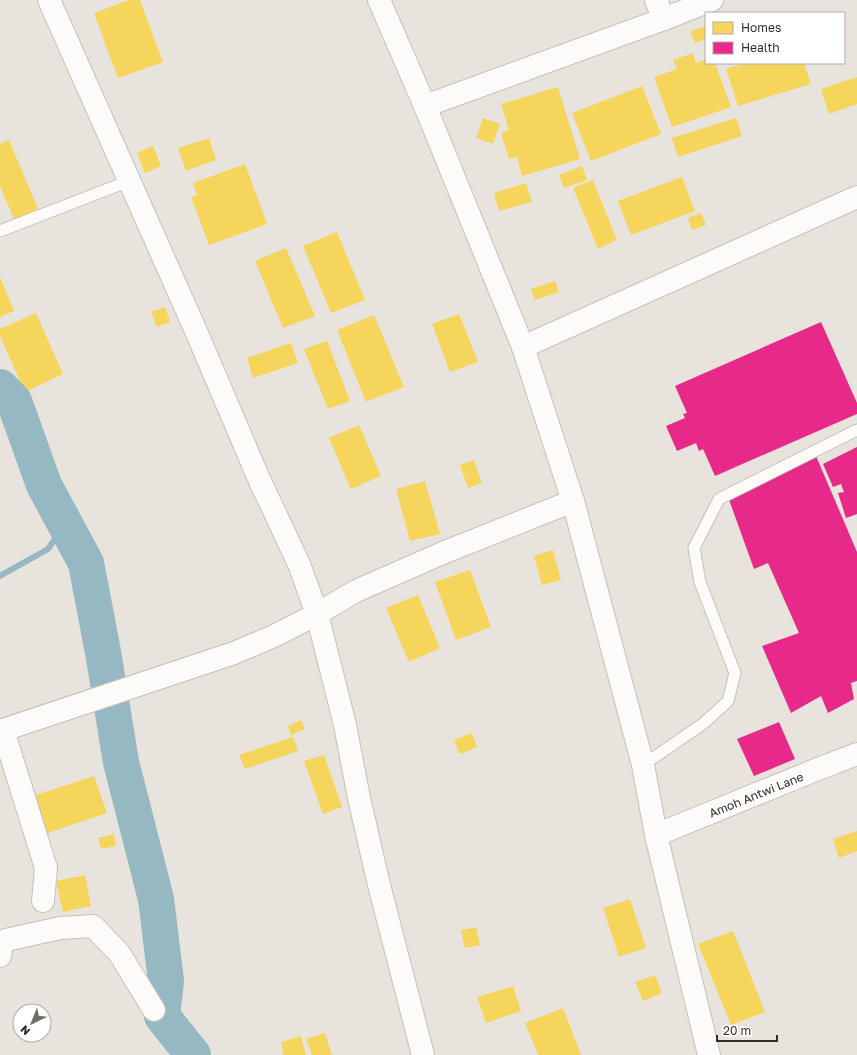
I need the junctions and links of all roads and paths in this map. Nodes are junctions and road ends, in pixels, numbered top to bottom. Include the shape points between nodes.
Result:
1 (49, 0) edge
2 (379, 0) edge
3 (712, 0) edge
4 (660, 9) edge
5 (425, 106) junction
6 (129, 181) junction
7 (857, 197) edge
8 (0, 231) edge
9 (524, 347) junction
10 (857, 430) edge
11 (573, 501) junction
12 (317, 614) junction
13 (2, 730) edge
14 (857, 754) edge
15 (643, 765) junction
16 (656, 835) junction
17 (43, 902) dead end
18 (0, 956) edge
19 (154, 1010) dead end
20 (423, 1055) edge
21 (709, 1055) edge

1 - 6 street
2 - 5 street
3 - 4 street
4 - 5 street
5 - 9 street
6 - 8 lane
6 - 12 street via 259,479 299,564
7 - 9 street
9 - 11 street
10 - 15 lane via 720,499 694,548 700,582 735,673 728,702 704,723
11 - 12 street via 356,591
11 - 15 street
12 - 13 street via 234,653
12 - 20 street via 345,725 378,885
13 - 17 street via 46,868
14 - 16 street, Amoh Antwi Lane
15 - 16 street
16 - 21 street
18 - 19 street via 6,940 60,928 93,926 119,953

